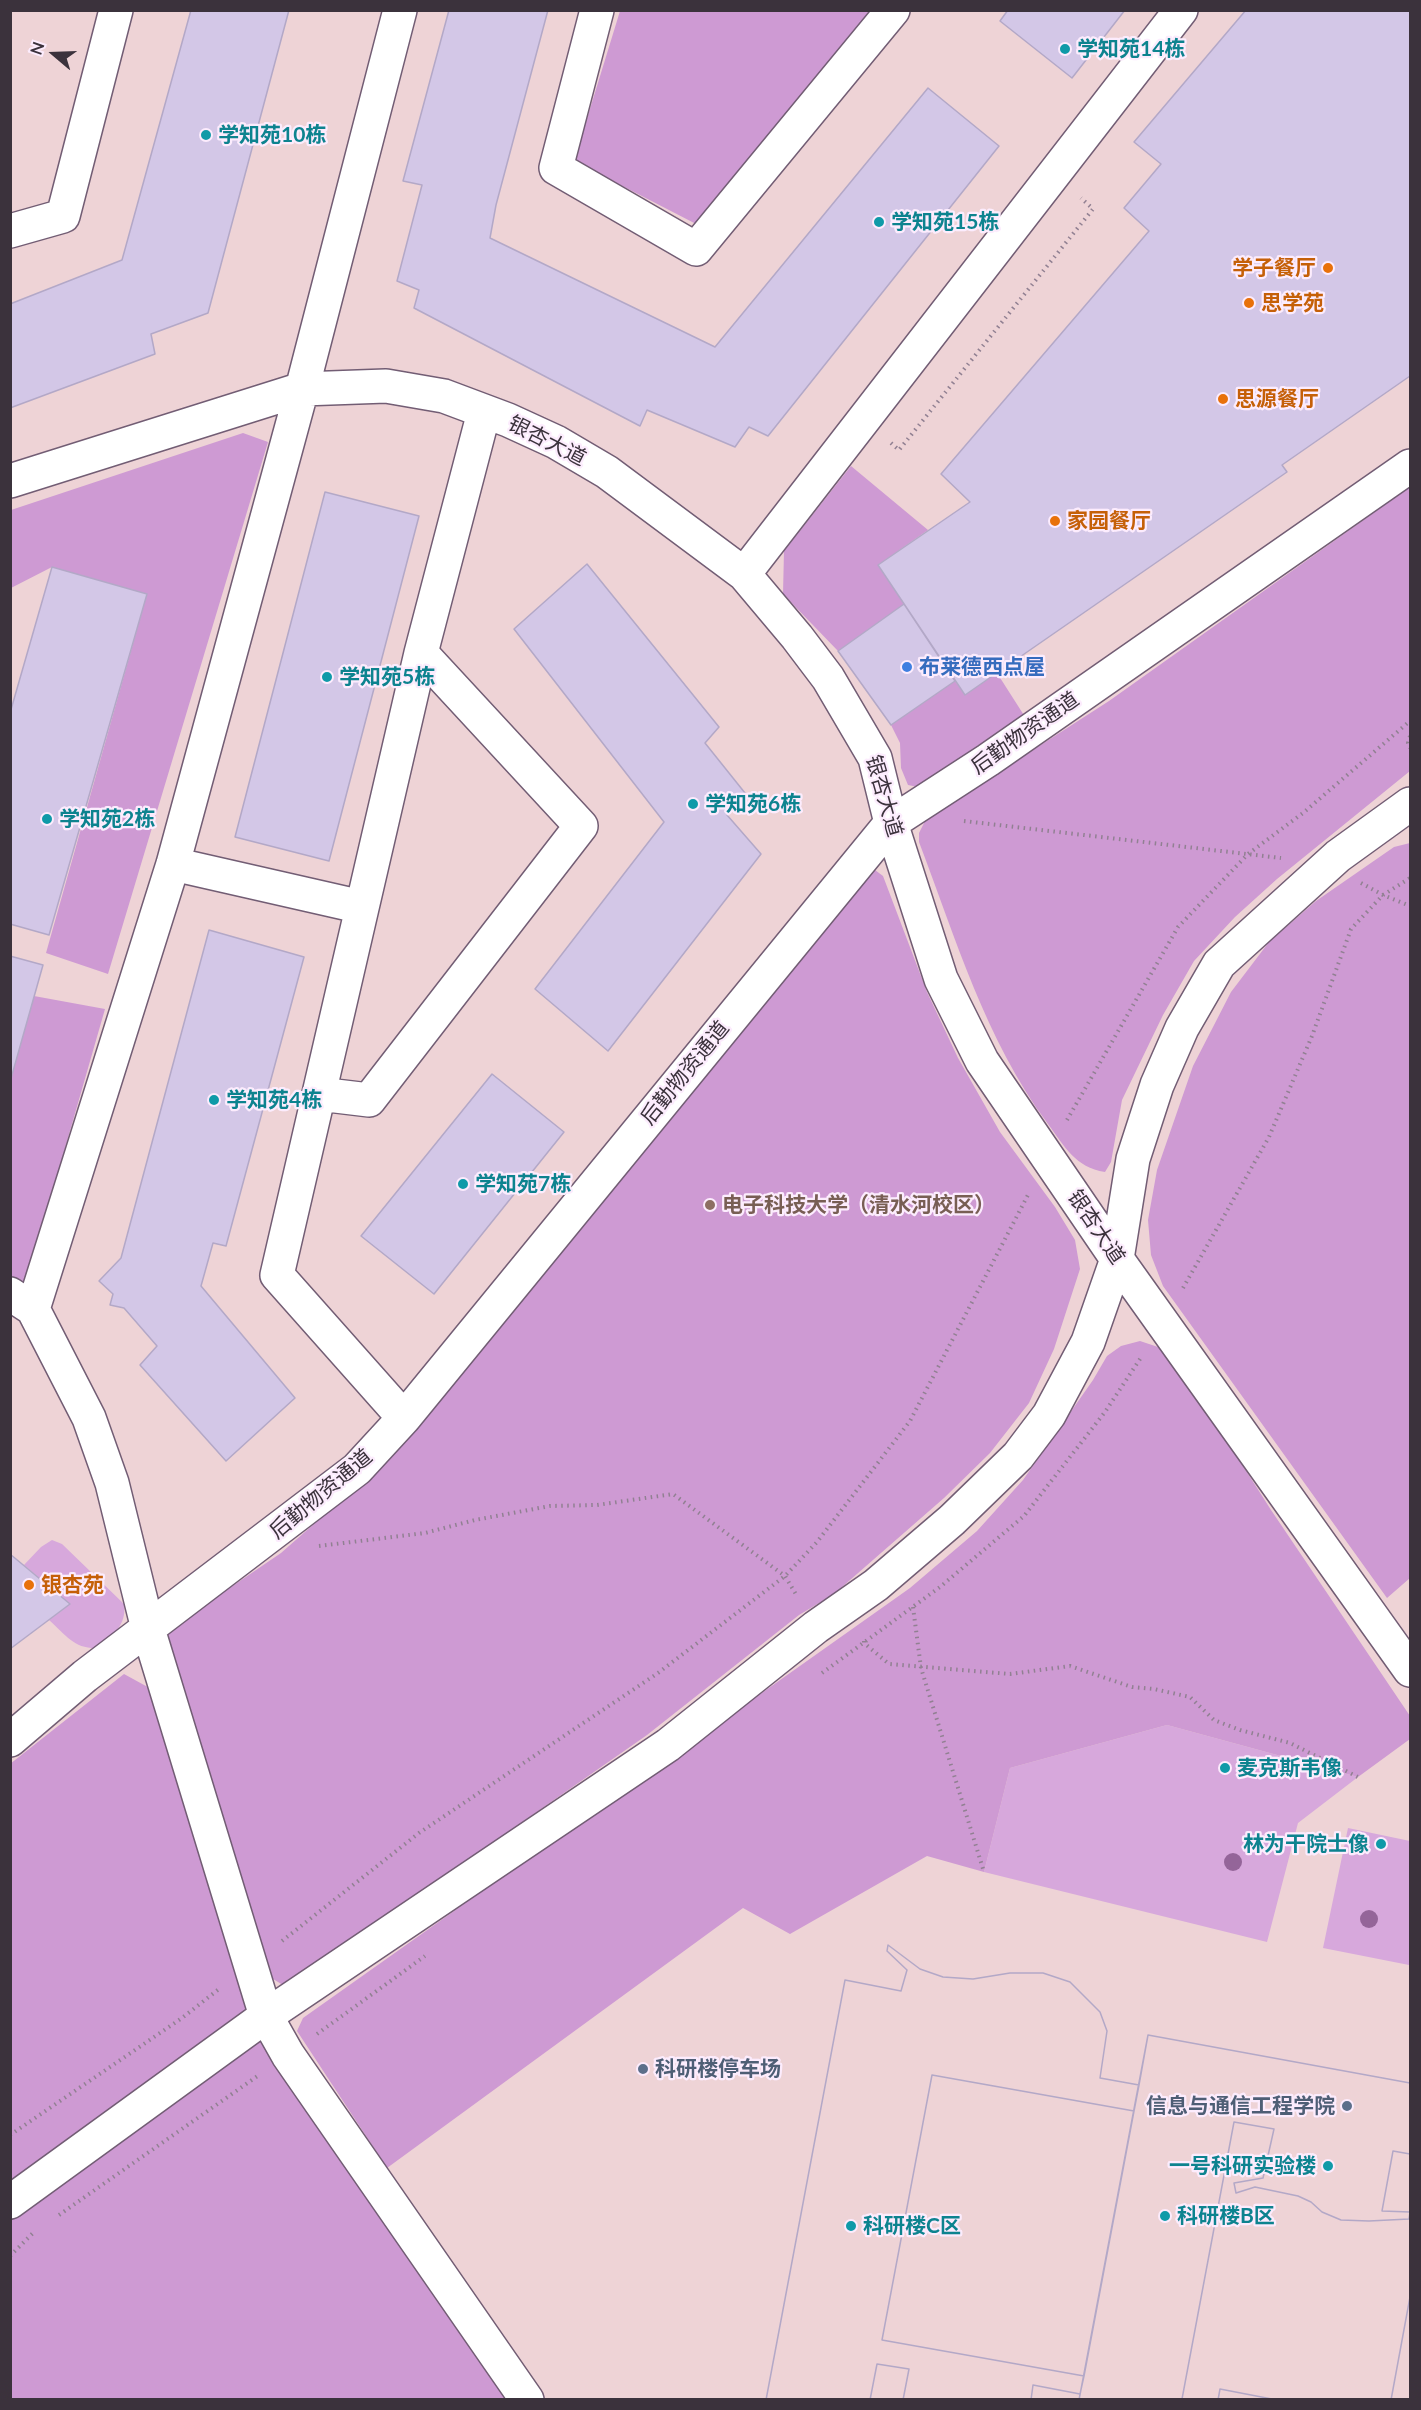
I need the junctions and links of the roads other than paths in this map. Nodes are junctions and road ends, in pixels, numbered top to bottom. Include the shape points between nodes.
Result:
1 (116, 10) edge
2 (400, 10) edge
3 (597, 10) edge
4 (892, 10) edge
5 (1181, 10) edge
6 (10, 231) edge
7 (302, 389) junction
8 (484, 412) junction
9 (1410, 466) edge
10 (10, 481) edge
11 (744, 574) junction
12 (421, 653) junction
13 (1410, 804) edge
14 (891, 823) junction
15 (173, 864) junction
16 (362, 907) junction
17 (319, 1094) junction
18 (1117, 1259) junction
19 (22, 1301) edge
20 (404, 1418) junction
21 (148, 1629) junction
22 (1410, 1670) edge
23 (10, 1740) edge
24 (266, 2016) junction
25 (10, 2202) edge
26 (527, 2400) edge

1 - 6 street via 63,216
2 - 7 street
3 - 4 street via 556,168 696,249
5 - 11 street
7 - 8 street, 银杏大道 via 386,386 444,396
7 - 10 street, 银杏大道
7 - 15 street
8 - 11 street, 银杏大道 via 556,442 607,472
8 - 12 street
9 - 14 street, 后勤物资通道 via 988,760
11 - 14 street, 银杏大道 via 828,678 864,735 875,758
12 - 16 street
12 - 17 street via 581,826 369,1100
13 - 18 street via 1329,865 1219,964 1182,1028 1157,1085 1133,1159
14 - 18 street, 银杏大道 via 940,980 982,1061
14 - 20 street, 后勤物资通道
15 - 16 street
15 - 19 street
16 - 17 street
17 - 20 street via 276,1275
18 - 22 street, 银杏大道
18 - 24 street via 1088,1342 1049,1415 1010,1464 952,1520 876,1585 668,1745
19 - 21 street via 89,1418 112,1483
20 - 21 street, 后勤物资通道 via 357,1469
21 - 23 street, 后勤物资通道
21 - 24 street
24 - 25 street
24 - 26 street via 288,2055

